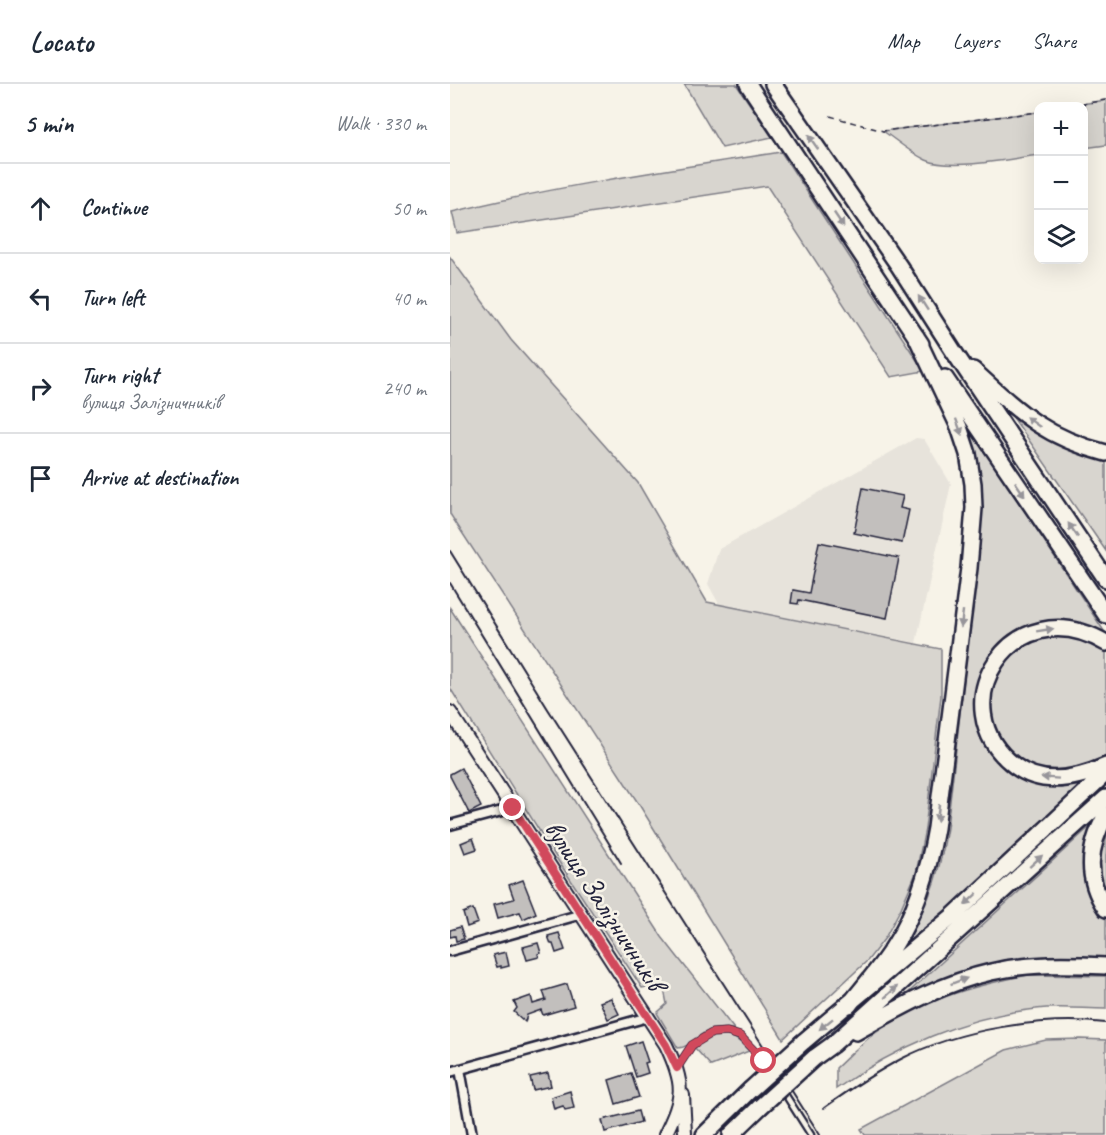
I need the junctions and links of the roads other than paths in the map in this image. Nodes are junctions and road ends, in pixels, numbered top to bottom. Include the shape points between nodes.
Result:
1 (748, 84) edge
2 (773, 84) edge
3 (916, 336) junction
4 (954, 352) junction
5 (1106, 453) edge
6 (1106, 579) edge
7 (1106, 615) edge
8 (1106, 643) edge
9 (450, 712) edge
10 (1106, 766) edge
11 (1106, 773) edge
12 (1106, 798) edge
13 (513, 808) junction
14 (1106, 815) edge
15 (450, 825) edge
16 (1106, 909) edge
17 (582, 915) junction
18 (450, 951) edge
19 (1106, 966) edge
20 (849, 1005) junction
21 (648, 1017) junction
22 (832, 1045) junction
23 (677, 1068) junction
24 (460, 1070) junction
25 (450, 1072) edge
26 (680, 1082) junction
27 (686, 1133) dead end
28 (472, 1135) edge
29 (665, 1135) edge
30 (704, 1135) edge
31 (731, 1135) edge
32 (811, 1135) edge

1 -> 3 highway
4 -> 2 highway
3 -> 7 highway
3 -> 20 highway via 953,411 968,454 974,507 971,547 930,863 895,945
5 -> 4 highway via 1041,428
6 -> 4 highway
10 -> 8 highway via 1057,779 1021,770 996,748 986,729 984,713 987,680 994,664 1017,639 1048,628 1064,628
9 - 13 street, вулиця Залізничників
11 -> 20 highway via 953,916
22 -> 12 highway
13 - 15 street
13 - 17 street, вулиця Залізничників
14 - 16 highway via 1097,830 1090,864 1095,889
17 - 18 street
17 - 21 street, вулиця Залізничників
22 -> 19 highway via 908,1003 965,979 1024,966
20 -> 30 highway, bridge via 803,1042
21 - 23 street, вулиця Залізничників
21 - 24 street
22 - 31 highway, bridge
23 - 26 street, вулиця Залізничників
23 - 32 lane via 692,1045 712,1033 740,1036 764,1061
24 - 25 street
24 - 28 street
26 - 27 street
26 - 29 street, вулиця Залізничників via 678,1101

